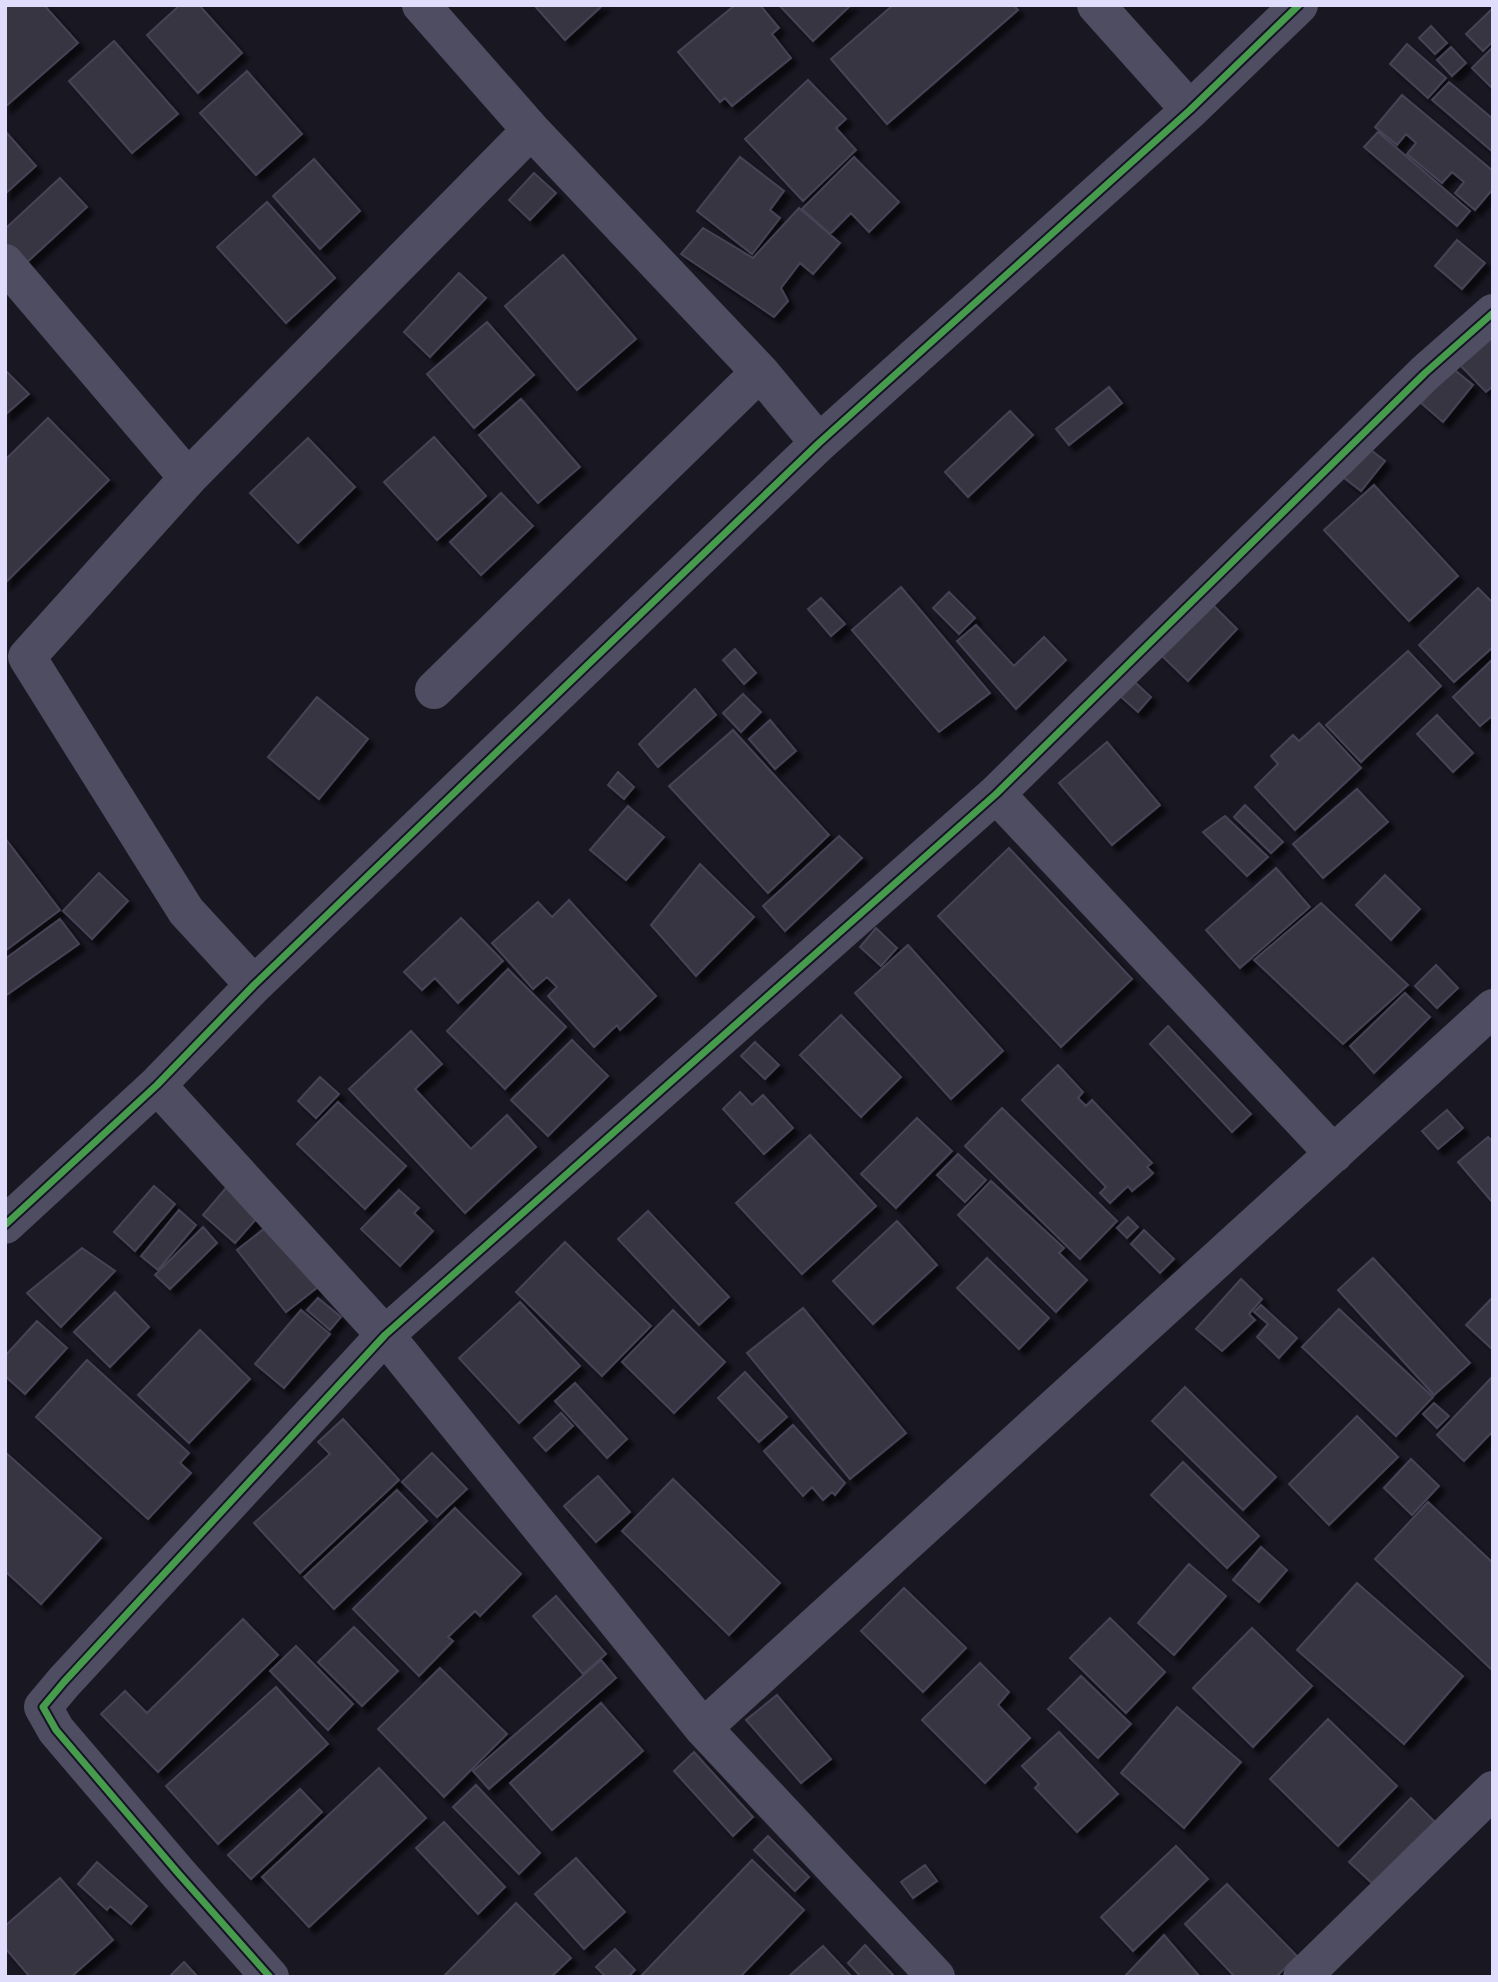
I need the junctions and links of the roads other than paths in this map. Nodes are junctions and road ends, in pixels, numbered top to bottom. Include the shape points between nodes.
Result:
1 (421, 5) edge
2 (1096, 5) edge
3 (1299, 5) edge
4 (1190, 110) junction
5 (531, 130) junction
6 (5, 263) edge
7 (1493, 313) edge
8 (760, 372) junction
9 (819, 443) junction
10 (188, 478) junction
11 (16, 666) edge
12 (434, 690) dead end
13 (996, 794) junction
14 (254, 985) junction
15 (1493, 1009) edge
16 (157, 1085) junction
17 (1334, 1154) junction
18 (5, 1225) edge
19 (385, 1335) junction
20 (703, 1728) junction
21 (1493, 1790) edge
22 (270, 1977) edge
23 (936, 1977) edge
24 (1302, 1977) edge

1 - 5 street
2 - 4 street
3 - 4 street
4 - 9 street
5 - 8 street
5 - 10 street
6 - 10 street
7 - 13 street via 1425,373
8 - 9 street
8 - 12 street
9 - 14 street
10 - 11 street
11 - 14 street via 186,911
13 - 17 street
13 - 19 street
14 - 16 street
15 - 17 street
16 - 18 street
16 - 19 street
17 - 20 street
19 - 20 street
19 - 22 street via 43,1707 56,1730
20 - 23 street
21 - 24 street

